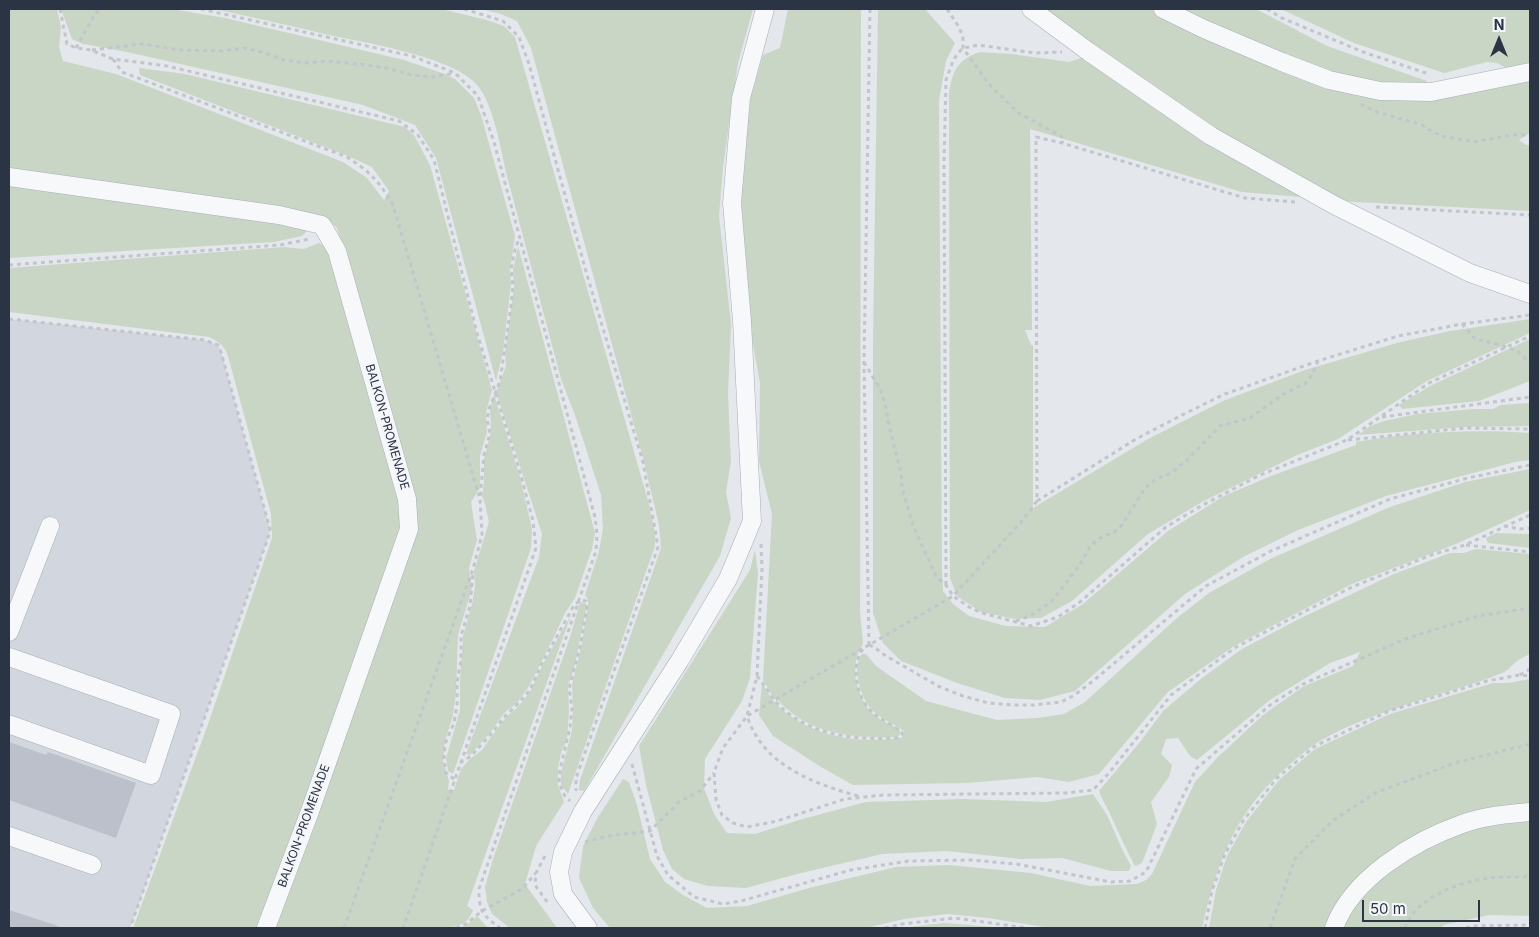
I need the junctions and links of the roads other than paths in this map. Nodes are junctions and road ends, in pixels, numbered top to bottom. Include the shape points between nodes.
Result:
1 (765, 9) edge
2 (1031, 9) edge
3 (1163, 9) edge
4 (1530, 72) edge
5 (9, 177) edge
6 (1530, 294) edge
7 (50, 526) dead end
8 (9, 632) edge
9 (9, 656) edge
10 (9, 725) edge
11 (1530, 812) edge
12 (9, 836) edge
13 (92, 865) dead end
14 (266, 928) edge
15 (588, 928) edge
16 (1334, 928) edge

1 - 15 lane via 741,98 732,203 742,321 752,520 728,579 583,811 565,846 559,872 563,894
2 - 6 lane via 1211,136 1334,205 1470,273
3 - 4 lane via 1329,80 1380,90 1431,92
5 - 14 lane, BALKON-PROMENADE via 279,215 322,225 337,251 407,499 409,529
7 - 8 lane
9 - 10 lane via 171,714 151,775
11 - 16 lane via 1499,814 1463,823 1427,839 1384,866 1363,884 1338,916
12 - 13 lane

